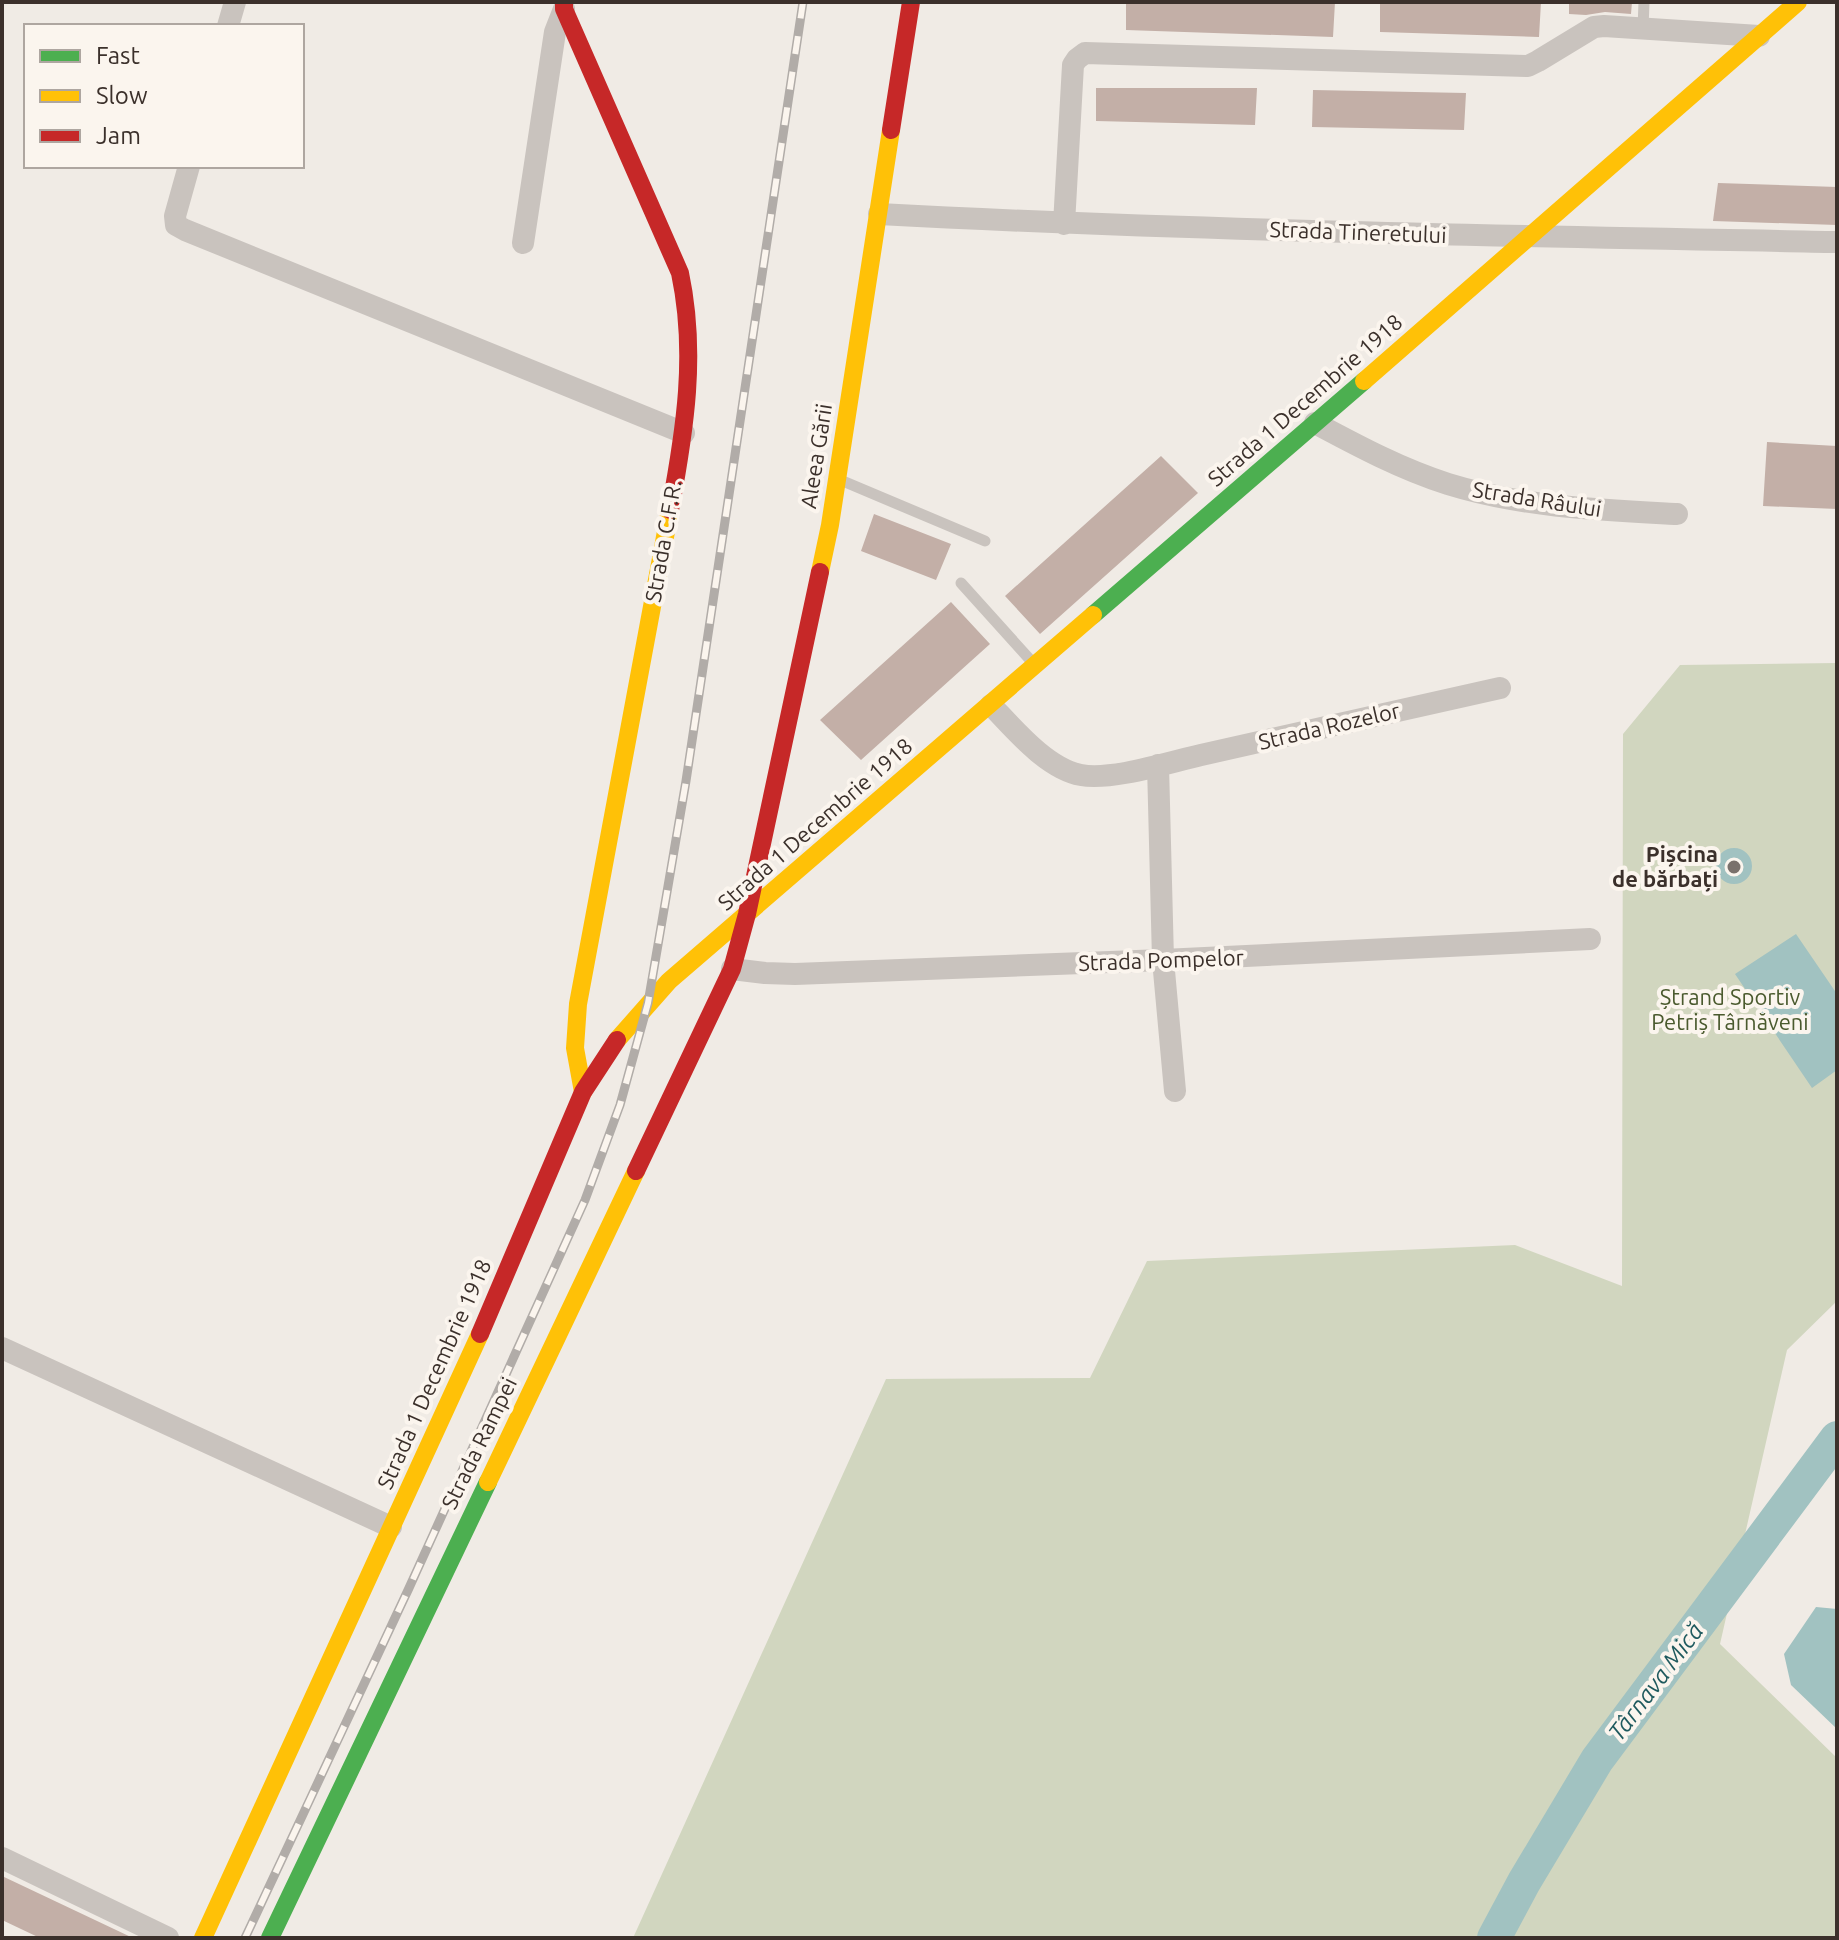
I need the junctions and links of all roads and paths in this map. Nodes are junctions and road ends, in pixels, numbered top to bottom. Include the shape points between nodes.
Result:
1 (235, 2) edge
2 (911, 2) edge
3 (1644, 2) edge
4 (1798, 2) edge
5 (564, 5) edge
6 (229, 24) edge
7 (1643, 29) junction
8 (1759, 36) junction
9 (188, 168) edge
10 (879, 214) junction
11 (1064, 224) junction
12 (1531, 237) junction
13 (1837, 242) edge
14 (523, 243) dead end
15 (1315, 423) junction
16 (684, 433) junction
17 (837, 479) junction
18 (1677, 514) dead end
19 (985, 541) dead end
20 (961, 583) dead end
21 (1035, 666) junction
22 (1500, 688) dead end
23 (991, 705) junction
24 (1158, 765) junction
25 (747, 914) junction
26 (1590, 939) dead end
27 (1163, 960) junction
28 (732, 969) junction
29 (1175, 1091) dead end
30 (583, 1092) junction
31 (2, 1348) edge
32 (391, 1527) junction
33 (2, 1858) edge
34 (168, 1938) edge
35 (203, 1938) edge
36 (270, 1938) edge

1 - 6 street
2 - 10 street, Aleea Gării
3 - 7 lane
4 - 8 street, Strada 1 Decembrie 1918
5 - 14 street, Strada C.F.R. via 555,32
5 - 16 street, Strada C.F.R. via 680,273 689,338
7 - 8 street
7 - 11 street via 1594,27 1528,66 1085,53 1073,65
8 - 12 street, Strada 1 Decembrie 1918
9 - 16 street via 176,225
10 - 11 street, Strada Tineretului
10 - 17 street, Aleea Gării
11 - 12 street, Strada Tineretului
12 - 13 street, Strada Tineretului
12 - 15 street, Strada 1 Decembrie 1918
15 - 18 street, Strada Râului via 1387,460 1493,496 1569,508
15 - 21 street, Strada 1 Decembrie 1918
16 - 30 street, Strada C.F.R. via 578,1004 575,1064
17 - 19 lane
17 - 25 street, Aleea Gării
20 - 21 lane
21 - 23 street, Strada 1 Decembrie 1918
22 - 24 street, Strada Rozelor
23 - 24 street, Strada Rozelor via 1046,758 1078,775
23 - 25 street, Strada 1 Decembrie 1918
24 - 27 street
25 - 28 street, Aleea Gării
25 - 30 street, Strada 1 Decembrie 1918 via 648,1003 621,1033
26 - 27 street, Strada Pompelor
27 - 28 street, Strada Pompelor via 795,974
27 - 29 street
28 - 36 street, Strada Rampei
30 - 32 street, Strada 1 Decembrie 1918 via 501,1288
31 - 32 street
32 - 35 street, Strada 1 Decembrie 1918
33 - 34 street

